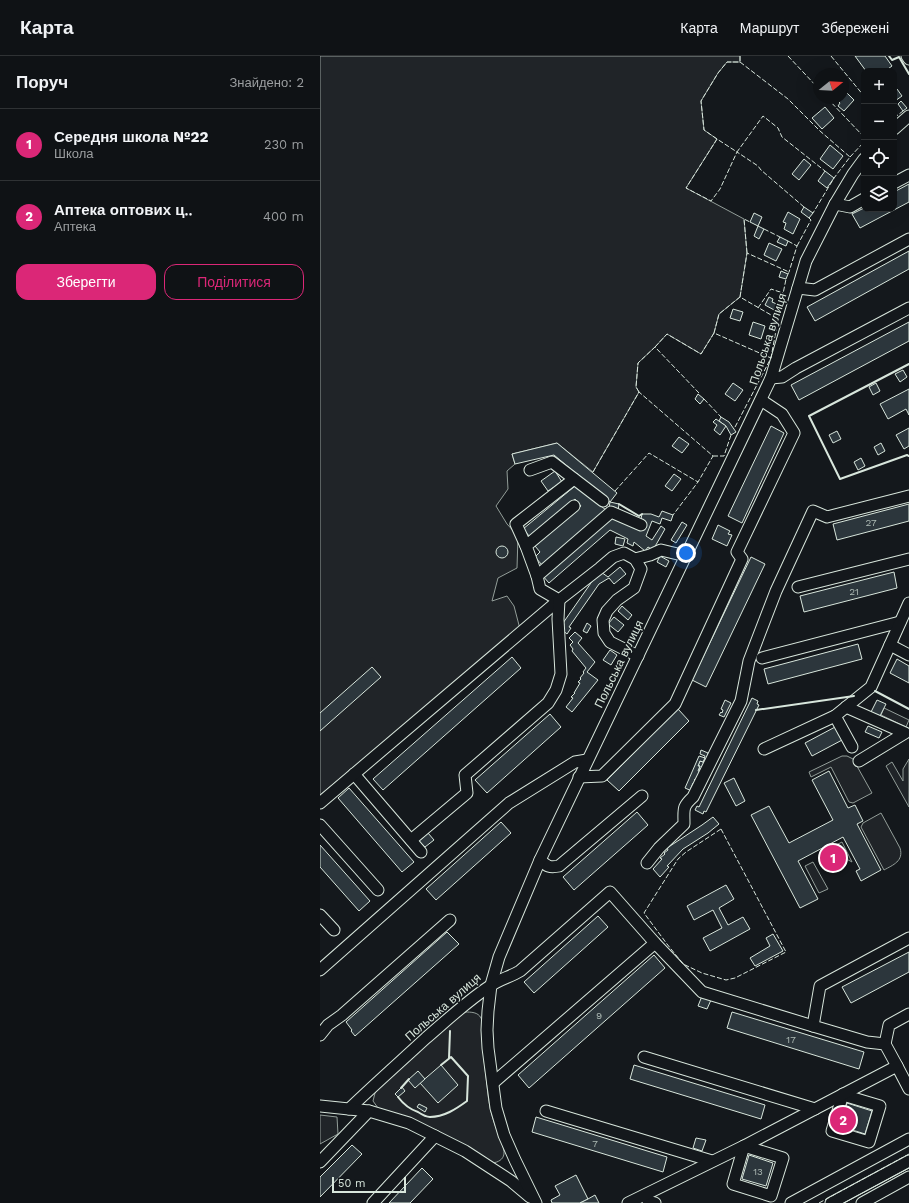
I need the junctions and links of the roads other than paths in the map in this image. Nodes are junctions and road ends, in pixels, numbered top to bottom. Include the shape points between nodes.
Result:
1 (907, 56) edge
2 (909, 59) edge
3 (909, 116) edge
4 (897, 126) edge
5 (861, 163) edge
6 (909, 175) edge
7 (897, 181) edge
8 (861, 202) edge
9 (835, 204) junction
10 (909, 239) edge
11 (798, 288) junction
12 (909, 308) edge
13 (771, 378) junction
14 (761, 400) junction
15 (530, 470) dead end
16 (574, 479) junction
17 (909, 496) edge
18 (603, 501) dead end
19 (574, 506) dead end
20 (641, 525) dead end
21 (526, 546) junction
22 (686, 556) junction
23 (635, 558) junction
24 (909, 559) edge
25 (537, 576) junction
26 (798, 587) dead end
27 (559, 600) junction
28 (909, 603) edge
29 (900, 622) junction
30 (890, 645) junction
31 (638, 656) junction
32 (909, 656) edge
33 (762, 658) dead end
34 (846, 707) junction
35 (835, 716) junction
36 (852, 747) dead end
37 (764, 750) dead end
38 (587, 760) junction
39 (859, 761) dead end
40 (354, 774) junction
41 (579, 777) junction
42 (642, 796) dead end
43 (320, 803) edge
44 (320, 825) edge
45 (411, 840) junction
46 (421, 852) dead end
47 (540, 860) junction
48 (647, 863) dead end
49 (378, 890) dead end
50 (320, 914) edge
51 (450, 920) dead end
52 (334, 930) dead end
53 (909, 938) edge
54 (655, 943) junction
55 (320, 970) edge
56 (491, 985) junction
57 (909, 1014) edge
58 (814, 1026) junction
59 (320, 1036) edge
60 (885, 1044) junction
61 (644, 1056) dead end
62 (897, 1066) junction
63 (493, 1083) junction
64 (909, 1089) edge
65 (843, 1095) junction
66 (320, 1106) edge
67 (815, 1108) junction
68 (349, 1109) junction
69 (369, 1110) junction
70 (546, 1111) dead end
71 (435, 1136) junction
72 (909, 1139) edge
73 (744, 1146) junction
74 (712, 1161) junction
75 (320, 1162) edge
76 (904, 1164) edge
77 (908, 1180) edge
78 (649, 1200) edge
79 (844, 1200) edge
80 (535, 1201) edge
81 (373, 1203) edge
82 (628, 1203) edge
83 (791, 1203) edge
84 (831, 1203) edge
85 (862, 1203) edge

1 - 2 street
3 - 4 street
5 - 9 street, Польська вулиця
6 - 7 street
8 - 9 street via 850,207
9 - 11 street, Польська вулиця via 806,261
10 - 11 street via 815,290
11 - 13 street, Польська вулиця
12 - 13 street via 782,377
13 - 14 street, Польська вулиця
14 - 22 street, Польська вулиця
14 - 41 street via 782,414 794,433 737,552 742,559 675,704 602,776
15 - 16 street via 552,462
16 - 18 street
16 - 21 street via 516,524
17 - 48 street via 827,517 813,511 776,591 748,661 741,701 693,797 686,804 684,824
19 - 21 street
20 - 25 street via 611,512
21 - 25 street
22 - 23 street via 661,550
22 - 31 street, Польська вулиця
23 - 27 street via 624,553 614,557
23 - 31 street via 642,569 634,588 617,600 603,620 604,633 610,642
24 - 26 street
25 - 27 street via 540,589
27 - 40 street
27 - 45 street via 560,674 556,690 548,703 466,775 467,793
28 - 29 street
29 - 30 street
29 - 33 street
30 - 32 street
30 - 34 street via 871,687
31 - 38 street, Польська вулиця
34 - 35 street
34 - 39 street via 905,733
35 - 36 street
35 - 37 street
38 - 41 street, Польська вулиця
38 - 55 street via 575,762 509,803
40 - 43 street
40 - 45 street
41 - 47 street, Польська вулиця
42 - 47 street via 559,866 547,866
44 - 49 street
45 - 46 street
47 - 56 street, Польська вулиця via 499,958
50 - 52 street
51 - 59 street via 328,1025
53 - 58 street via 820,986
54 - 56 street via 610,892 520,971
54 - 58 street via 702,992
54 - 63 street
56 - 63 street via 487,1030
56 - 68 street, Польська вулиця via 465,1003
57 - 60 street via 889,1025
58 - 60 street via 867,1042
60 - 62 street
61 - 67 street
62 - 64 street
62 - 65 street
63 - 80 street via 496,1108 504,1134
65 - 65 street via 880,1106 869,1142 832,1131
65 - 67 street
66 - 68 street
67 - 73 street
68 - 69 street
69 - 71 street via 409,1123
69 - 75 street
70 - 74 street
71 - 80 street via 511,1181
71 - 81 street
72 - 83 street
73 - 73 street via 783,1158 771,1196 733,1184
73 - 74 street
74 - 78 street
76 - 77 street
76 - 79 street
77 - 85 street
78 - 82 street
79 - 84 street

